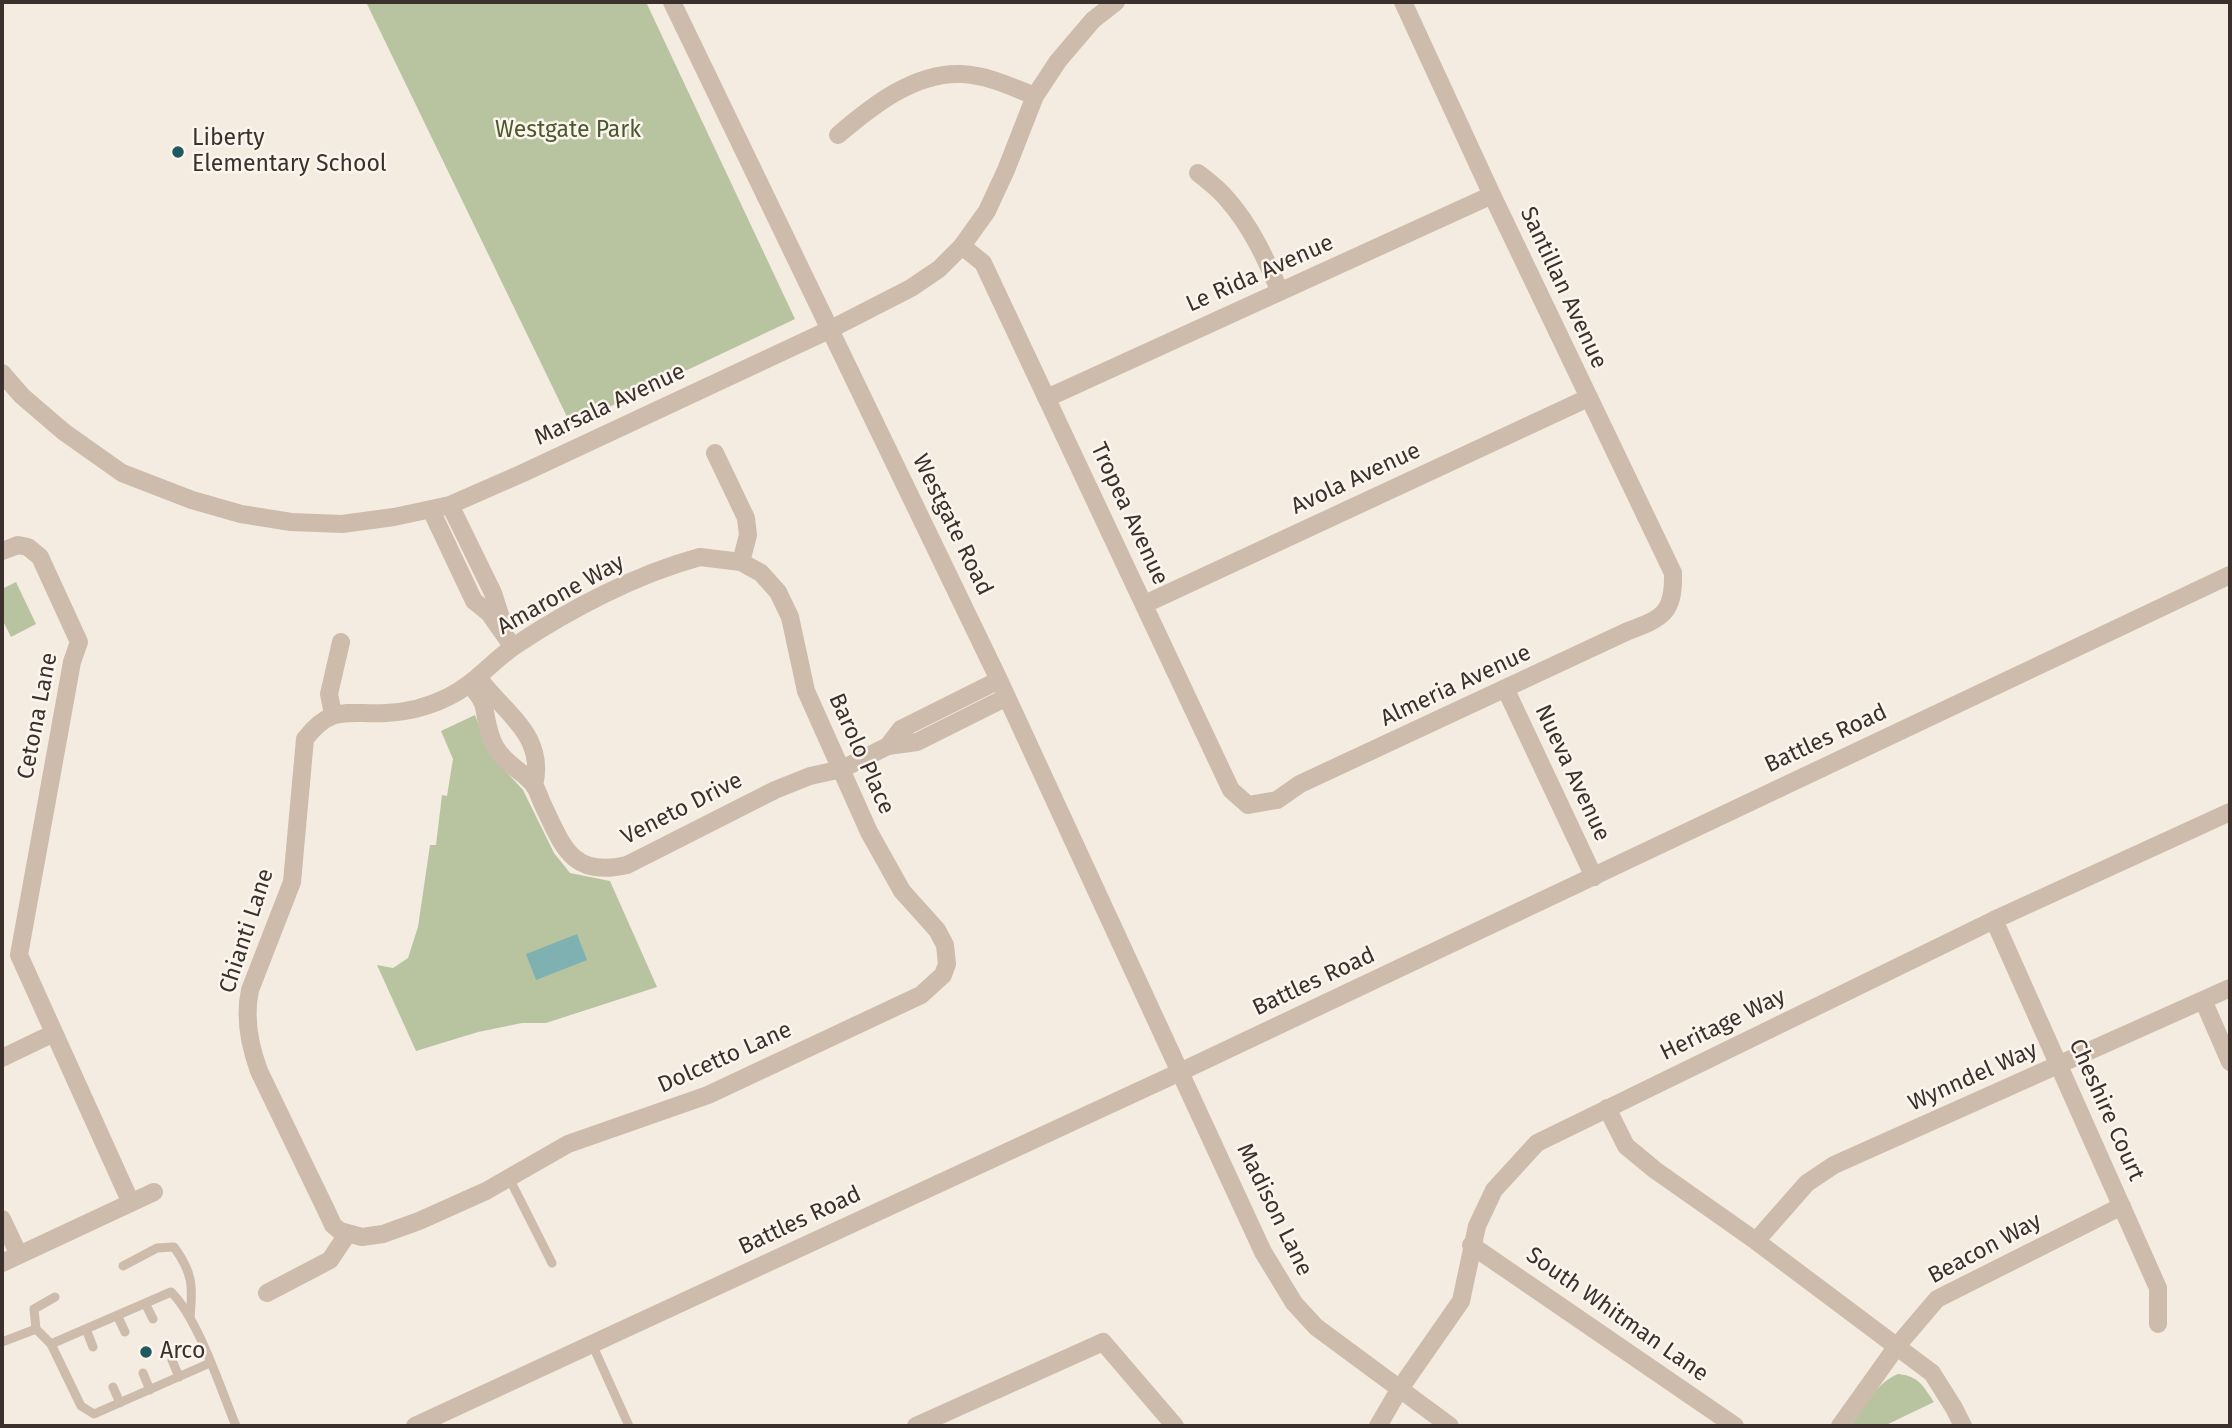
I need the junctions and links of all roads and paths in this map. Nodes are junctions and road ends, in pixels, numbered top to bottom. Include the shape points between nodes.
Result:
1 (672, 2) edge
2 (1116, 2) edge
3 (1403, 2) edge
4 (1035, 96) junction
5 (838, 135) dead end
6 (1198, 173) dead end
7 (1492, 195) junction
8 (962, 246) junction
9 (1280, 292) junction
10 (831, 329) junction
11 (2, 373) edge
12 (1047, 398) junction
13 (1588, 398) junction
14 (715, 453) dead end
15 (450, 505) junction
16 (431, 510) junction
17 (2, 551) edge
18 (741, 562) junction
19 (2230, 575) edge
20 (1674, 596) joint
21 (1145, 604) junction
22 (341, 642) dead end
23 (513, 647) junction
24 (474, 680) junction
25 (999, 681) junction
26 (1506, 690) junction
27 (1007, 697) junction
28 (333, 714) junction
29 (888, 746) junction
30 (842, 769) junction
31 (534, 786) junction
32 (1248, 805) joint
33 (2230, 812) edge
34 (1594, 877) junction
35 (1994, 920) junction
36 (947, 964) joint
37 (2230, 988) edge
38 (2203, 1000) junction
39 (54, 1033) junction
40 (2, 1058) edge
41 (2230, 1062) edge
42 (2060, 1065) junction
43 (1180, 1072) junction
44 (1607, 1108) junction
45 (509, 1178) junction
46 (154, 1192) dead end
47 (131, 1203) junction
48 (2122, 1206) junction
49 (2, 1219) edge
50 (348, 1233) junction
51 (1756, 1241) junction
52 (1471, 1245) junction
53 (19, 1255) junction
54 (2, 1263) edge
55 (552, 1263) dead end
56 (123, 1266) dead end
57 (267, 1293) dead end
58 (55, 1297) dead end
59 (145, 1303) junction
60 (117, 1315) junction
61 (153, 1319) dead end
62 (190, 1320) junction
63 (2158, 1324) dead end
64 (36, 1329) junction
65 (86, 1329) junction
66 (125, 1332) dead end
67 (2, 1342) edge
68 (51, 1344) junction
69 (592, 1344) junction
70 (1897, 1346) junction
71 (93, 1347) dead end
72 (172, 1360) dead end
73 (210, 1363) junction
74 (142, 1373) dead end
75 (179, 1377) junction
76 (113, 1387) dead end
77 (150, 1390) junction
78 (1399, 1390) junction
79 (120, 1403) junction
80 (236, 1426) edge
81 (415, 1426) edge
82 (629, 1426) edge
83 (916, 1426) edge
84 (1175, 1426) edge
85 (1378, 1426) edge
86 (1450, 1426) edge
87 (1735, 1426) edge
88 (1840, 1426) edge
89 (1963, 1426) edge

1 - 10 street, Westgate Road
2 - 4 street, Marsala Avenue via 1093,20
3 - 7 street, Santillan Avenue
4 - 5 street via 1001,82 962,74 921,79 870,108
4 - 8 street, Marsala Avenue via 987,211
6 - 9 street via 1244,220
7 - 9 street, Le Rida Avenue
7 - 13 street, Santillan Avenue
8 - 10 street, Marsala Avenue via 911,288
8 - 12 street, Tropea Avenue via 983,263
9 - 12 street, Le Rida Avenue
10 - 15 street, Marsala Avenue
10 - 25 street, Westgate Road
11 - 16 street, Marsala Avenue via 64,432 122,473 192,500 291,523 342,524
12 - 21 street, Tropea Avenue
13 - 20 street, Santillan Avenue via 1673,573
13 - 21 street, Avola Avenue
14 - 18 street via 746,518 748,535
15 - 16 street, Marsala Avenue
15 - 23 street via 493,593
16 - 23 street via 474,601 489,613
17 - 39 street, Cetona Lane via 18,545 40,557 79,642 19,955
18 - 23 street, Amarone Way via 700,557 669,566
18 - 30 street, Barolo Place via 761,573 784,604 806,691
19 - 34 street, Battles Road
20 - 26 street, Almeria Avenue via 1658,620
21 - 32 street, Tropea Avenue via 1231,790
22 - 28 street via 330,694
23 - 24 street, Amarone Way
24 - 28 street, Amarone Way via 430,705 387,713
24 - 31 street, Veneto Drive via 496,748
24 - 31 street, Veneto Drive via 506,706 524,729 537,762
25 - 27 street, Westgate Road
25 - 29 street, Veneto Drive via 901,729
26 - 32 street, Almeria Avenue via 1300,784 1277,800
26 - 34 street, Nueva Avenue
27 - 29 street, Veneto Drive via 917,742
27 - 43 street, Westgate Road
28 - 50 street, Chianti Lane via 305,739 292,882 250,990 247,1015 259,1071 333,1225
29 - 30 street, Veneto Drive
30 - 31 street, Veneto Drive via 775,790 609,870 580,864 568,853
30 - 36 street, Barolo Place via 886,867 937,930
33 - 35 street, Heritage Way
34 - 43 street, Battles Road
35 - 42 street, Cheshire Court
35 - 44 street, Heritage Way
36 - 45 street, Dolcetto Lane via 943,975 922,995 708,1096 586,1136
37 - 38 street, Wynndel Way
38 - 41 street
38 - 42 street, Wynndel Way
39 - 40 street
39 - 47 street, Cetona Lane
42 - 48 street, Cheshire Court
42 - 51 street, Wynndel Way via 1834,1165 1807,1183
43 - 69 street, Battles Road
43 - 78 street, Madison Lane via 1263,1252 1294,1303 1316,1327
44 - 51 street via 1626,1146
44 - 52 street, Heritage Way via 1536,1143 1494,1190
45 - 50 street, Dolcetto Lane via 383,1234 362,1237
45 - 55 lane
46 - 47 street
47 - 53 street
48 - 63 street, Cheshire Court via 2158,1288
48 - 70 street, Beacon Way via 1937,1300
49 - 53 street
50 - 57 street via 330,1260
51 - 70 street
52 - 78 street, Heritage Way via 1461,1301
52 - 87 street, South Whitman Lane
53 - 54 street
56 - 62 lane via 157,1248 173,1247 186,1263 193,1286
58 - 64 lane via 33,1309
59 - 60 lane
59 - 61 lane
59 - 62 lane via 172,1292
60 - 65 lane
60 - 66 lane
62 - 73 lane
64 - 67 lane
64 - 68 lane
65 - 68 lane
65 - 71 lane
68 - 79 lane via 81,1406 94,1414
69 - 81 street, Battles Road
69 - 82 lane
70 - 88 street, Beacon Way
70 - 89 street via 1932,1373
72 - 75 lane
73 - 75 lane
73 - 80 lane
74 - 77 lane
75 - 77 lane
76 - 79 lane
77 - 79 lane
78 - 85 street, Heritage Way
78 - 86 street, Madison Lane
83 - 84 street via 1103,1342

